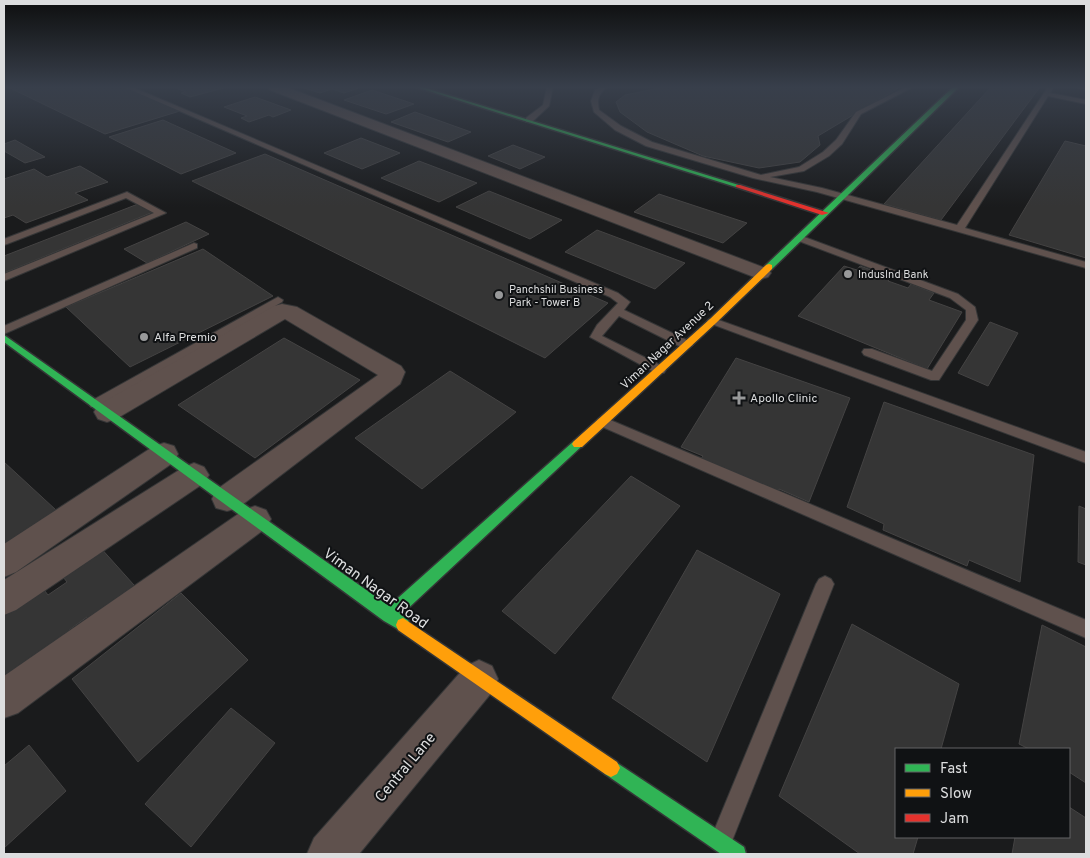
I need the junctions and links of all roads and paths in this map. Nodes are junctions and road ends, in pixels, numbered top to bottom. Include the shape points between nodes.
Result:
1 (221, 127) edge
2 (380, 127) edge
3 (551, 127) edge
4 (617, 127) edge
5 (849, 127) edge
6 (914, 127) edge
7 (1024, 127) edge
8 (756, 176) junction
9 (843, 196) junction
10 (825, 213) junction
11 (959, 229) junction
12 (799, 238) junction
13 (4, 242) edge
14 (194, 246) dead end
15 (1086, 265) edge
16 (761, 273) junction
17 (4, 278) edge
18 (278, 300) dead end
19 (618, 311) junction
20 (713, 321) junction
21 (7, 341) edge
22 (687, 345) junction
23 (868, 352) dead end
24 (660, 370) junction
25 (101, 408) junction
26 (603, 422) junction
27 (164, 454) junction
28 (1086, 458) edge
29 (194, 475) junction
30 (227, 499) junction
31 (255, 519) junction
32 (4, 562) edge
33 (825, 584) dead end
34 (4, 599) edge
35 (389, 616) junction
36 (1086, 629) edge
37 (479, 680) junction
38 (4, 699) edge
39 (720, 843) junction
40 (330, 854) edge
41 (737, 854) edge

1 - 19 lane via 614,295 624,302
2 - 16 street
3 - 10 street
4 - 8 lane via 649,144
5 - 8 lane via 826,154 802,169
6 - 9 street, Viman Nagar Avenue 2
7 - 11 lane
8 - 9 lane
9 - 10 street, Viman Nagar Avenue 2
9 - 11 lane
10 - 12 street, Viman Nagar Avenue 2
11 - 15 lane
12 - 16 street, Viman Nagar Avenue 2
12 - 23 lane via 954,296 971,309 972,320 935,377
13 - 17 lane via 127,195 161,213
14 - 21 lane
16 - 20 street, Viman Nagar Avenue 2
18 - 25 lane
19 - 22 lane
19 - 24 lane via 598,330 596,337
20 - 22 street, Viman Nagar Avenue 2
20 - 28 lane
21 - 25 street, Viman Nagar Road
22 - 24 street, Viman Nagar Avenue 2
24 - 26 street, Viman Nagar Avenue 2
25 - 27 street, Viman Nagar Road
25 - 30 street via 282,311 290,312 392,372 391,378
26 - 35 street, Viman Nagar Avenue 2
26 - 36 lane
27 - 29 street, Viman Nagar Road
27 - 32 street
29 - 30 street, Viman Nagar Road
29 - 34 street
30 - 31 street, Viman Nagar Road
31 - 35 street, Viman Nagar Road
31 - 38 street
33 - 39 lane
35 - 37 street, Viman Nagar Road
37 - 39 street, Viman Nagar Road
37 - 40 street, Central Lane
39 - 41 street, Viman Nagar Road

